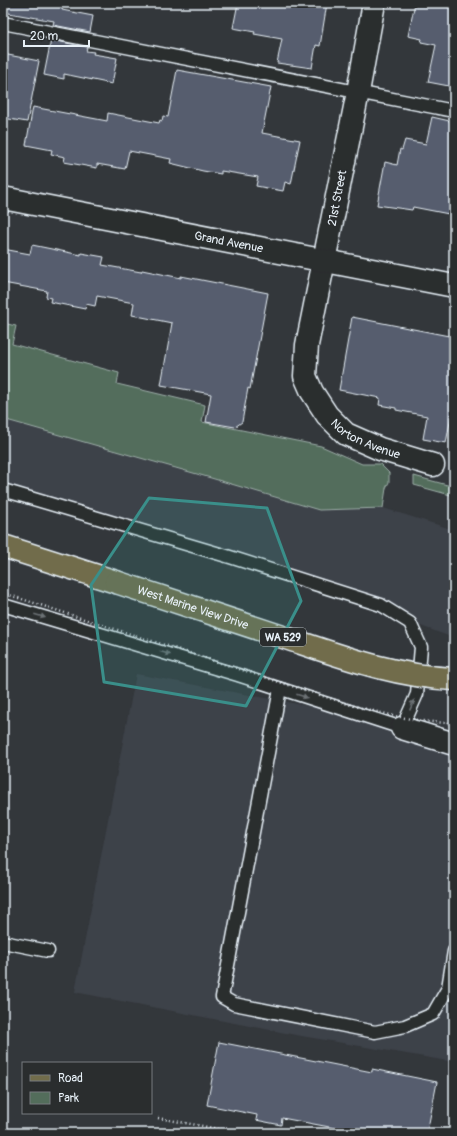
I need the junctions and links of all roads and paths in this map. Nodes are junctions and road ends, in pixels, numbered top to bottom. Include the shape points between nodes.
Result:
1 (374, 3) edge
2 (3, 23) edge
3 (358, 92) junction
4 (454, 111) edge
5 (3, 198) edge
6 (324, 261) junction
7 (454, 286) edge
8 (312, 392) joint
9 (433, 465) dead end
10 (3, 490) edge
11 (3, 546) edge
12 (3, 593) edge
13 (3, 605) edge
14 (454, 679) edge
15 (280, 689) junction
16 (454, 723) edge
17 (402, 728) junction
18 (454, 744) edge
19 (3, 942) edge
20 (48, 951) dead end
21 (454, 951) edge
22 (158, 1118) dead end
23 (241, 1133) edge

1 - 3 street, 21st Street
2 - 3 lane
3 - 4 lane
3 - 6 street, 21st Street
5 - 6 street, Grand Avenue
6 - 7 street, Grand Avenue
6 - 8 street, 21st Street via 307,345 305,376
8 - 9 street, Norton Avenue via 327,415 346,434 380,449
17 -> 10 lane via 417,694 421,647 410,622 381,605
11 - 14 main road, West Marine View Drive / WA 529, bridge via 338,656 390,669
12 - 16 path, bridge via 351,705 414,719
13 -> 15 lane
15 -> 17 lane
15 - 21 lane via 222,997 234,1004 375,1032 405,1026 433,1014 448,988
17 - 18 street
19 - 20 lane
22 - 23 path

